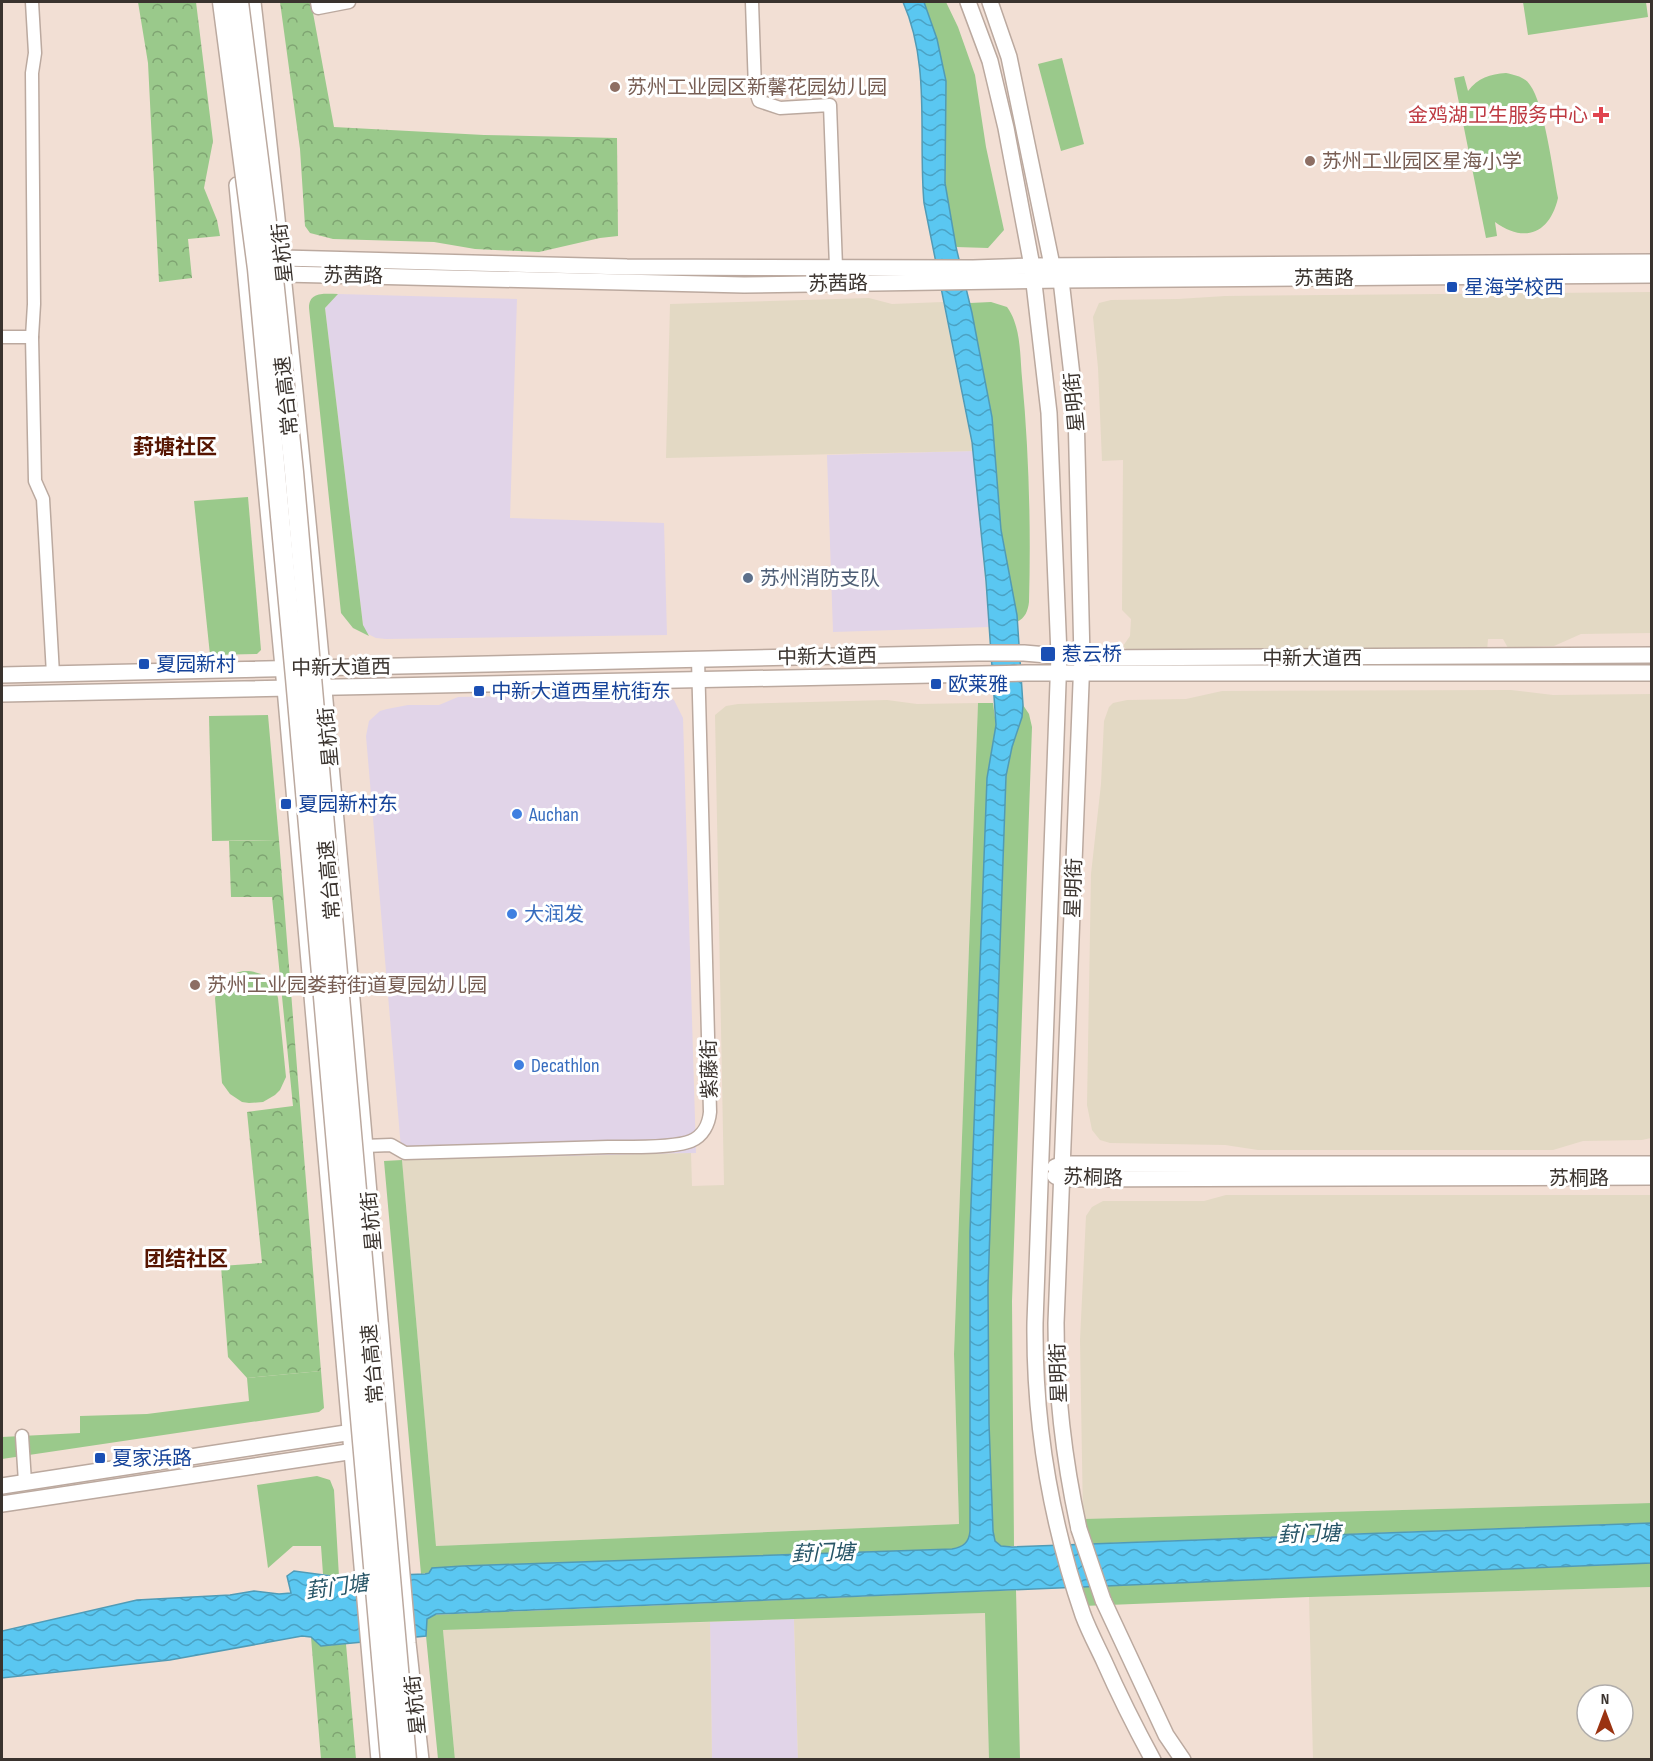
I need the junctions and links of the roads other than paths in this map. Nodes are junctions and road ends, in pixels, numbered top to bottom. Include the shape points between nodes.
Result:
1 (32, 2) edge
2 (220, 2) edge
3 (239, 2) edge
4 (253, 2) edge
5 (317, 2) edge
6 (350, 2) edge
7 (752, 2) edge
8 (968, 2) edge
9 (990, 2) edge
10 (283, 258) junction
11 (1652, 262) edge
12 (245, 264) junction
13 (1052, 265) junction
14 (836, 267) junction
15 (1033, 273) junction
16 (284, 274) junction
17 (926, 275) junction
18 (1652, 275) edge
19 (1061, 280) junction
20 (2, 337) edge
21 (32, 337) junction
22 (266, 492) junction
23 (1059, 656) junction
24 (1652, 656) edge
25 (698, 659) junction
26 (1081, 665) junction
27 (302, 668) junction
28 (323, 668) junction
29 (283, 669) junction
30 (1058, 672) junction
31 (1652, 673) edge
32 (53, 674) junction
33 (2, 675) edge
34 (699, 680) junction
35 (324, 687) junction
36 (285, 688) junction
37 (303, 688) junction
38 (2, 694) edge
39 (337, 841) junction
40 (364, 1146) junction
41 (1652, 1164) edge
42 (1040, 1171) junction
43 (1062, 1172) junction
44 (1652, 1177) edge
45 (389, 1426) junction
46 (350, 1432) junction
47 (22, 1436) dead end
48 (390, 1445) junction
49 (352, 1452) junction
50 (130, 1466) junction
51 (25, 1482) junction
52 (133, 1484) junction
53 (2, 1486) edge
54 (2, 1504) edge
55 (379, 1760) edge
56 (390, 1760) edge
57 (407, 1760) edge
58 (421, 1760) edge
59 (1153, 1760) edge
60 (1183, 1760) edge

1 - 21 street
2 - 12 main road, 星杭街
2 - 56 highway, 常台高速, bridge via 257,269
3 - 57 highway, 常台高速, bridge via 293,461
4 - 10 main road, 星杭街
5 - 6 street via 318,8
7 - 14 street via 755,89 759,101 780,108 830,105
8 - 15 main road, 星明街 via 990,61
9 - 13 main road, 星明街 via 1009,57
10 - 12 main road, 苏茜路
10 - 14 main road, 苏茜路 via 627,267
10 - 16 main road, 星杭街
11 - 13 main road, 苏茜路
12 - 16 main road, 苏茜路
12 - 22 main road, 星杭街
13 - 15 main road, 苏茜路
13 - 19 main road, 星明街
14 - 17 main road, 苏茜路
15 - 17 main road, 苏茜路
15 - 19 main road, 苏茜路
15 - 23 main road, 星明街 via 1049,413
16 - 17 main road, 苏茜路 via 744,285
16 - 28 main road, 星杭街
18 - 19 main road, 苏茜路
19 - 26 main road, 星明街 via 1076,410
20 - 21 street
21 - 32 street via 35,480 43,499
22 - 27 main road via 288,512
22 - 29 main road, 星杭街
23 - 25 main road, 中新大道西 via 978,653
23 - 26 main road, 中新大道西
23 - 30 main road, 星明街
24 - 26 main road, 中新大道西
25 - 28 main road, 中新大道西
25 - 34 street, 紫藤街
26 - 30 main road, 中新大道西
26 - 31 main road, 中新大道西 via 1317,674
26 - 43 main road, 星明街
27 - 28 main road, 中新大道西
27 - 29 main road, 中新大道西
27 - 35 main road
28 - 35 main road, 星杭街
29 - 32 main road, 中新大道西
29 - 36 main road, 星杭街
29 - 37 main road
30 - 34 main road, 中新大道西
30 - 42 main road, 星明街
32 - 33 main road, 中新大道西
34 - 35 main road, 中新大道西
34 - 40 street, 紫藤街 via 710,1112 704,1132 683,1143 622,1147 405,1153 391,1145
35 - 37 main road, 中新大道西
35 - 39 main road, 星杭街
36 - 37 main road, 中新大道西
36 - 38 main road, 中新大道西
36 - 46 main road, 星杭街
37 - 39 main road via 315,810
39 - 40 main road, 星杭街
40 - 45 main road, 星杭街
41 - 43 main road, 苏桐路
42 - 43 main road, 苏桐路
42 - 59 main road, 星明街 via 1035,1366 1038,1422 1052,1511 1083,1616
43 - 44 main road, 苏桐路
43 - 60 main road, 星明街, bridge via 1056,1377 1060,1424 1079,1529 1103,1600 1166,1735
45 - 46 main road
45 - 48 main road, 星杭街
46 - 49 main road, 星杭街
46 - 50 main road
47 - 51 street
48 - 49 main road
48 - 58 main road, 星杭街
49 - 52 main road
49 - 55 main road, 星杭街
50 - 51 main road
50 - 52 main road
51 - 53 main road
52 - 54 main road

